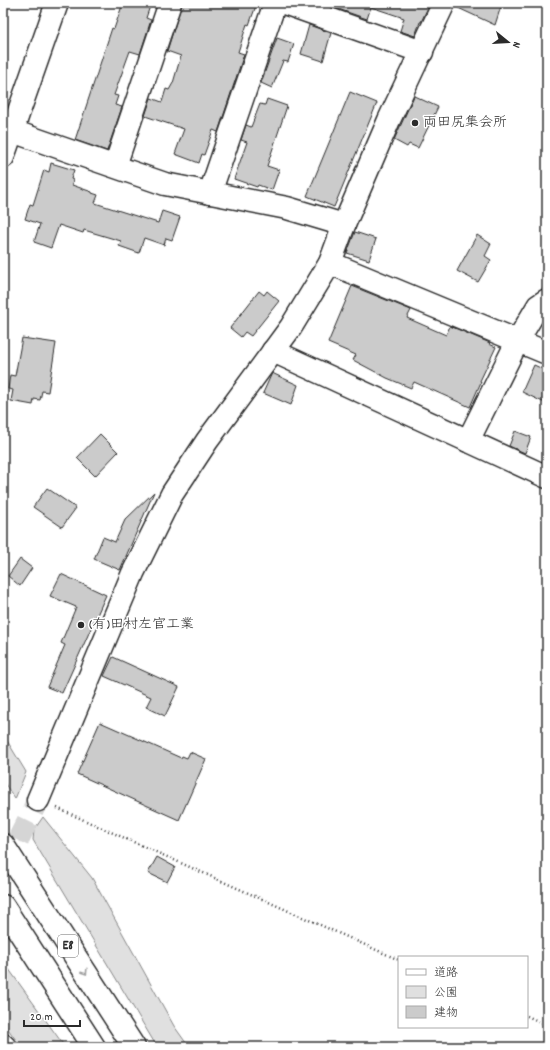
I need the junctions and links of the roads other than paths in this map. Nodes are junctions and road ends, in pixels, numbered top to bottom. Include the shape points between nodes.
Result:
1 (58, 3) edge
2 (170, 3) edge
3 (275, 3) edge
4 (284, 3) edge
5 (444, 3) edge
6 (422, 52) junction
7 (12, 131) junction
8 (3, 157) edge
9 (115, 166) junction
10 (210, 193) junction
11 (344, 225) junction
12 (330, 263) junction
13 (547, 300) edge
14 (518, 340) junction
15 (273, 351) junction
16 (547, 353) edge
17 (468, 441) junction
18 (547, 477) edge
19 (38, 800) tunnel mouth
20 (3, 827) edge
21 (3, 845) edge
22 (3, 906) edge
23 (3, 930) edge
24 (71, 951) junction
25 (88, 1047) edge
26 (94, 1047) edge
27 (134, 1047) edge

1 - 7 main road
2 - 9 main road
3 - 10 main road
4 - 6 main road
5 - 6 main road
6 - 11 main road via 389,120
7 - 8 main road
7 - 9 main road
9 - 10 main road via 165,184
10 - 11 main road via 287,208
11 - 12 main road
12 - 14 main road
12 - 15 main road
13 - 14 main road via 538,306
14 - 16 main road
14 - 17 main road
15 - 17 main road
15 - 19 main road via 172,494 133,573
17 - 18 main road
20 - 24 main road via 39,887
21 - 24 main road, E8
22 - 26 main road, E8
23 - 25 main road
24 -> 27 main road, E8

